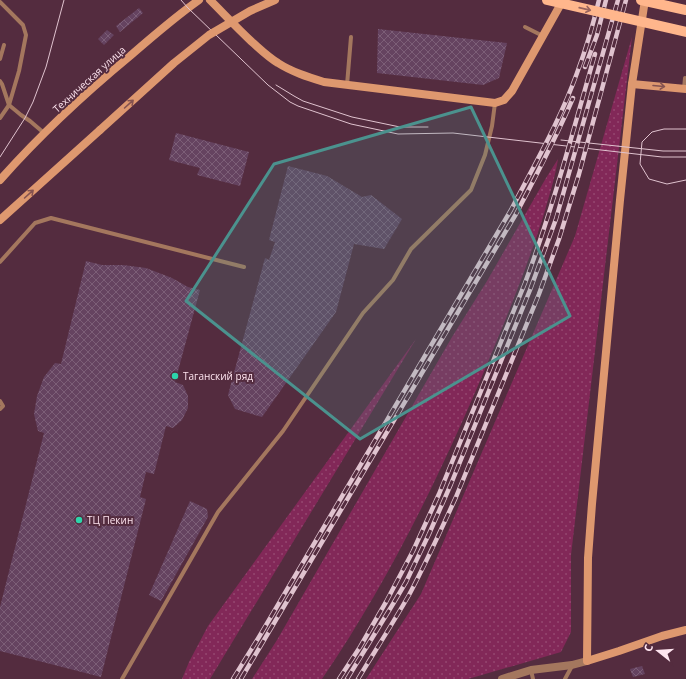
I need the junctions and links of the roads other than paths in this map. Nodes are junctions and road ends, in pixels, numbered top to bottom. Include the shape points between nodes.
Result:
1 (199, 0) edge
2 (210, 0) edge
3 (275, 0) edge
4 (547, 0) edge
5 (564, 0) edge
6 (641, 0) edge
7 (645, 0) edge
8 (0, 2) edge
9 (686, 10) edge
10 (525, 27) dead end
11 (686, 32) edge
12 (543, 36) junction
13 (350, 37) dead end
14 (4, 45) dead end
15 (0, 59) edge
16 (685, 78) dead end
17 (0, 81) edge
18 (632, 84) junction
19 (347, 85) junction
20 (685, 89) edge
21 (495, 103) junction
22 (9, 105) junction
23 (0, 118) edge
24 (44, 133) junction
25 (0, 180) edge
26 (0, 220) edge
27 (0, 262) edge
28 (244, 267) dead end
29 (0, 401) edge
30 (0, 409) edge
31 (686, 630) edge
32 (587, 661) junction
33 (572, 665) junction
34 (531, 670) junction
35 (122, 679) edge
36 (502, 679) edge
37 (533, 679) edge
38 (565, 679) edge

1 - 24 main road, Техническая улица via 101,80
2 - 19 main road via 260,50 277,62 307,77
26 -> 3 main road, bridge via 174,63 209,35
4 -> 11 main road, bridge
5 - 12 main road
6 - 9 main road, bridge
7 - 18 main road
8 - 22 lane via 23,25 26,35
10 - 12 lane
12 - 21 main road via 512,91 504,100
13 - 19 lane
14 - 15 lane
16 - 20 lane
17 - 22 lane
18 -> 20 main road
18 - 32 main road via 590,531
19 - 21 main road
21 - 35 lane via 492,126 471,190 411,249 393,280 363,313 283,431 218,512
22 - 23 lane
22 - 24 lane
24 - 25 main road, Техническая улица
27 - 28 lane via 34,223 50,218
29 - 30 lane
31 - 32 main road
32 - 33 street
33 - 34 street
33 - 38 lane
34 - 36 street
34 - 37 lane

